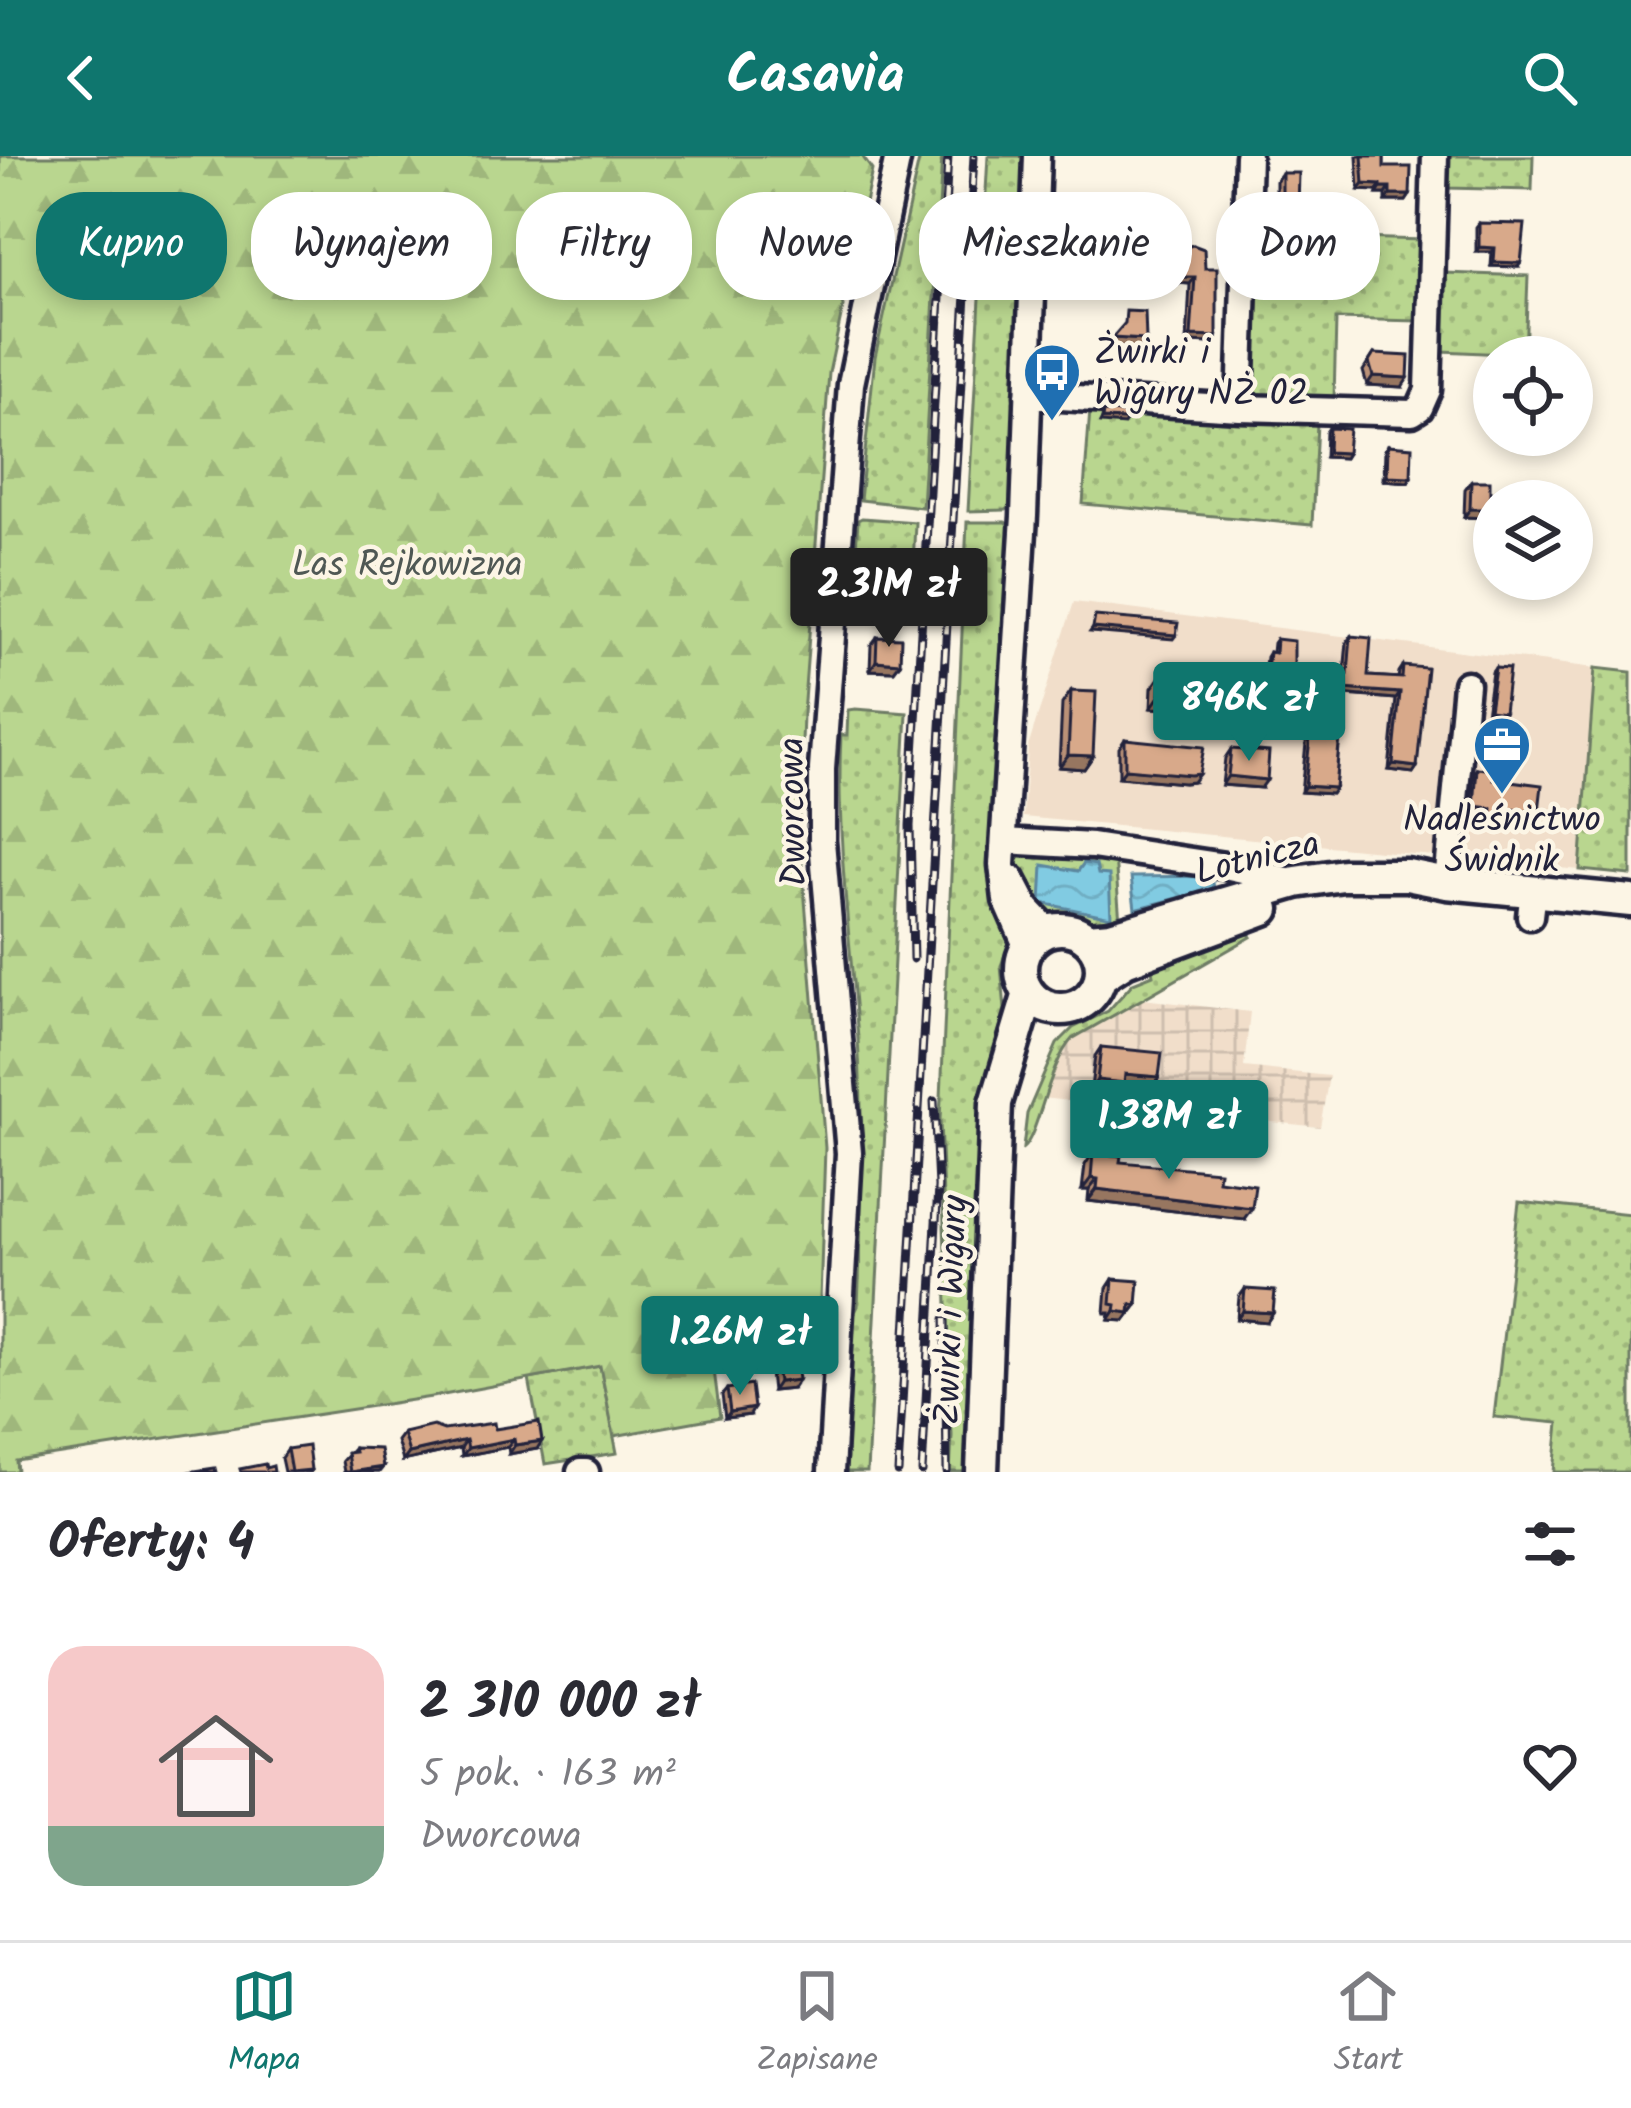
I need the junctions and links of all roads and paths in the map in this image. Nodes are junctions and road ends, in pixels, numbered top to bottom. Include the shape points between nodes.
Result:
1 (898, 156) edge
2 (1037, 156) edge
3 (1248, 156) edge
4 (1436, 156) edge
5 (1028, 395) junction
6 (1240, 408) junction
7 (1466, 684) dead end
8 (1004, 841) junction
9 (1296, 882) junction
10 (1447, 883) junction
11 (1631, 901) edge
12 (1038, 939) junction
13 (1088, 939) junction
14 (1100, 977) junction
15 (1041, 1000) junction
16 (831, 1472) edge
17 (982, 1472) edge

1 - 16 street, Dworcowa via 851,384 822,769 849,1154
2 - 5 street
3 - 6 street
4 - 6 street via 1428,390 1420,408
5 - 6 street
5 - 8 street
7 - 10 street
8 - 9 street via 1107,849
8 - 12 street
9 - 10 main road, Lotnicza via 1359,874
9 - 13 main road, Lotnicza
10 - 11 main road, Lotnicza via 1532,904
10 - 14 main road, Lotnicza via 1302,896
12 - 13 main road via 1069,930
12 - 15 main road via 1021,971
13 - 14 main road
14 - 15 main road via 1072,1008
15 - 17 main road, Żwirki i Wigury via 995,1151

